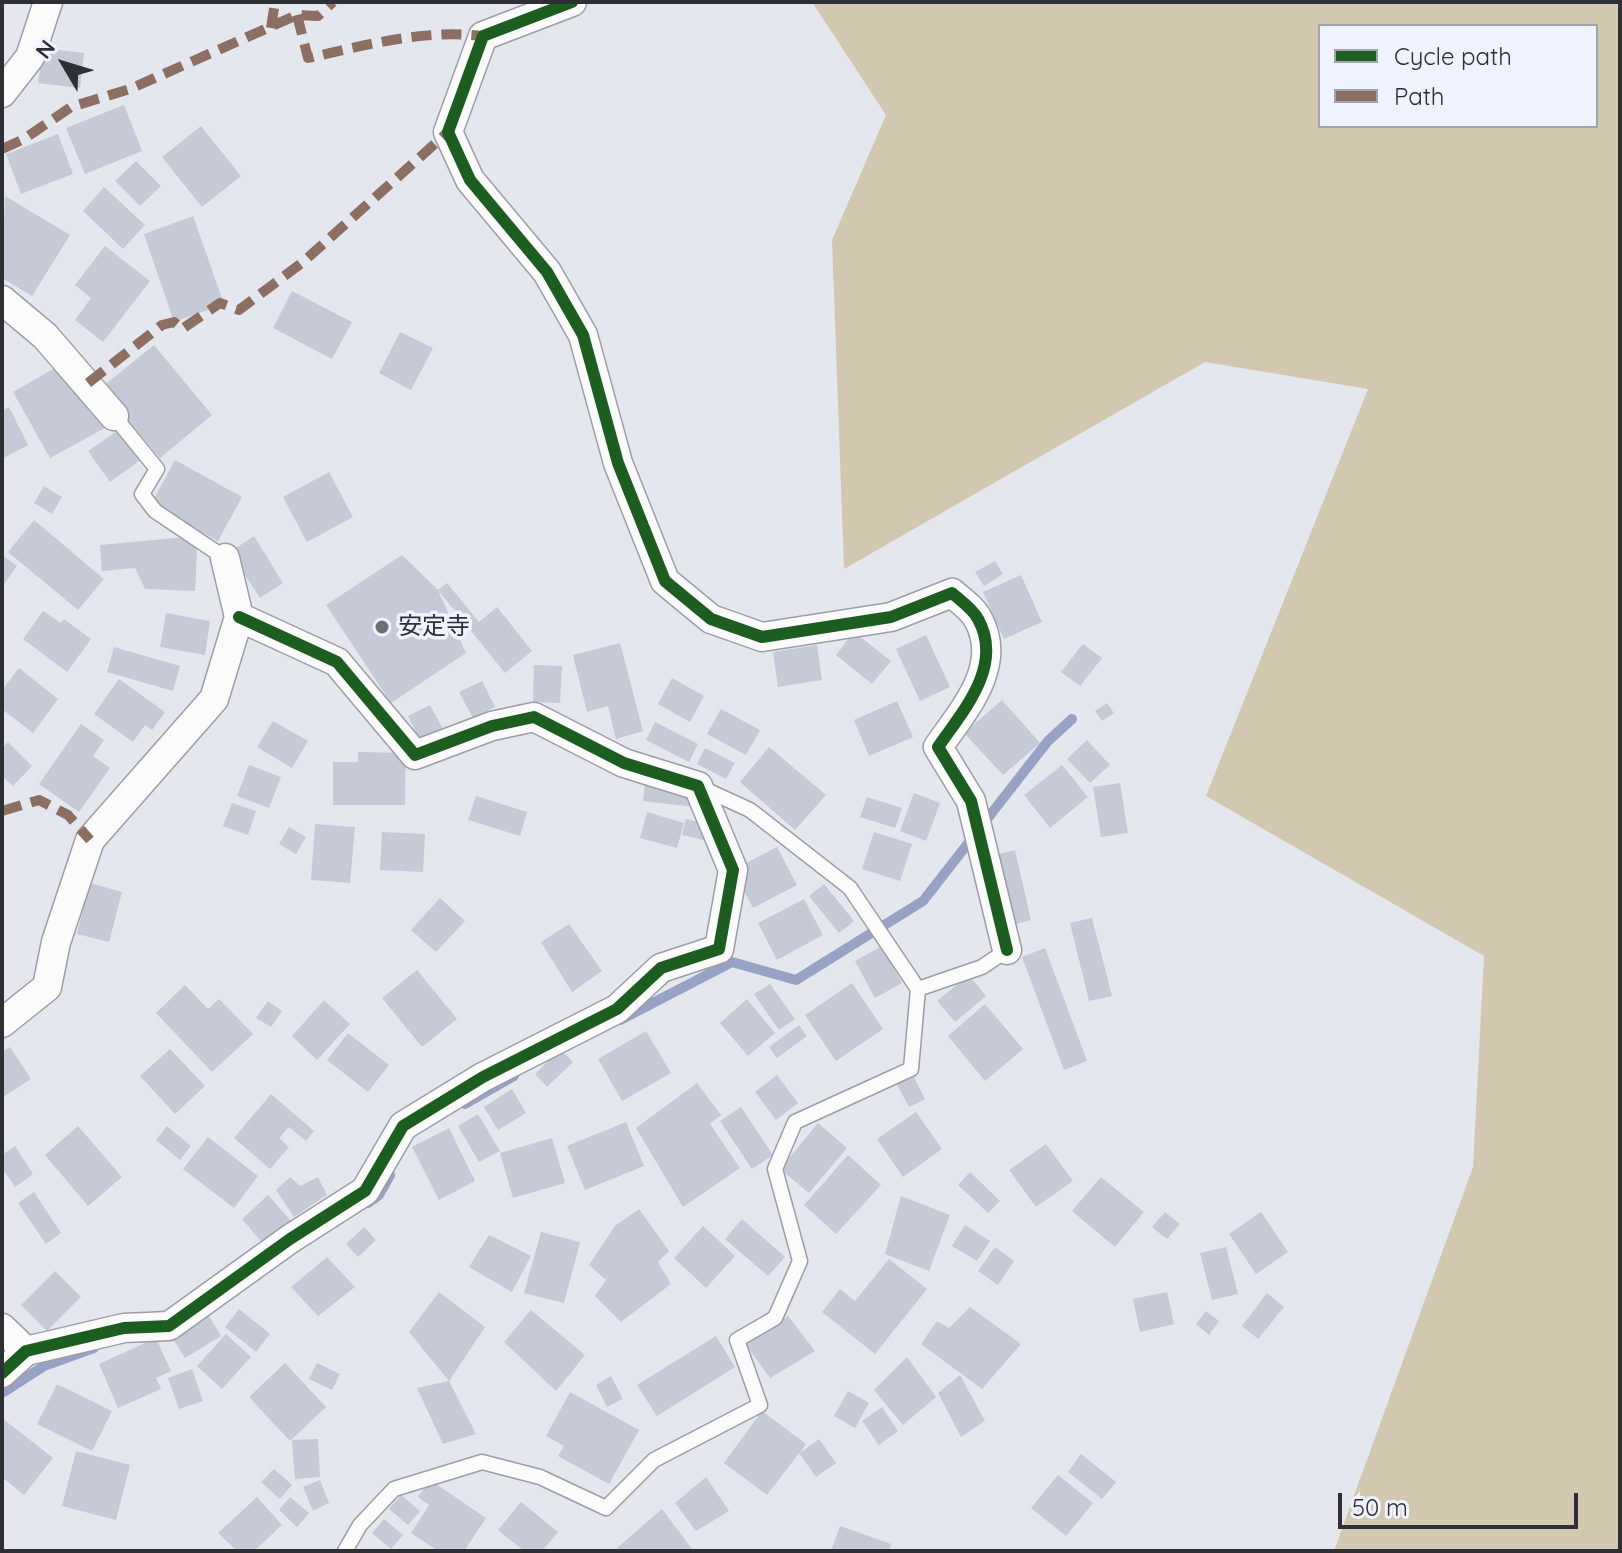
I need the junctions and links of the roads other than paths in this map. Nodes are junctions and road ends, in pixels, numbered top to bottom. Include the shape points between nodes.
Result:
1 (48, 2) edge
2 (572, 2) edge
3 (2, 93) edge
4 (2, 300) edge
5 (114, 416) joint
6 (225, 558) joint
7 (239, 617) junction
8 (698, 786) junction
9 (1007, 950) joint
10 (918, 989) junction
11 (2, 1023) edge
12 (2, 1328) edge
13 (26, 1351) junction
14 (2, 1373) edge
15 (345, 1551) edge

1 - 3 street via 30,57
2 - 9 street via 483,36 448,132 470,180 547,272 583,335 618,463 665,581 711,619 762,637 891,617 952,593 978,617 986,643 980,688 938,747 971,801
4 - 5 street via 45,336
5 - 6 lane via 157,469 142,494 155,511
6 - 7 street
7 - 8 street via 337,662 415,755 492,726 534,717 624,763
7 - 11 street via 214,699 90,840 47,987
8 - 10 lane via 750,810 850,888
8 - 13 street via 733,870 719,949 661,968 617,1009 483,1077 403,1126 365,1191 169,1326 124,1328
9 - 10 lane via 982,967
10 - 15 lane via 911,1069 795,1122 775,1169 800,1261 775,1318 737,1340 760,1405 654,1460 606,1508 540,1477 482,1462 394,1489 360,1525
12 - 13 street
13 - 14 street

